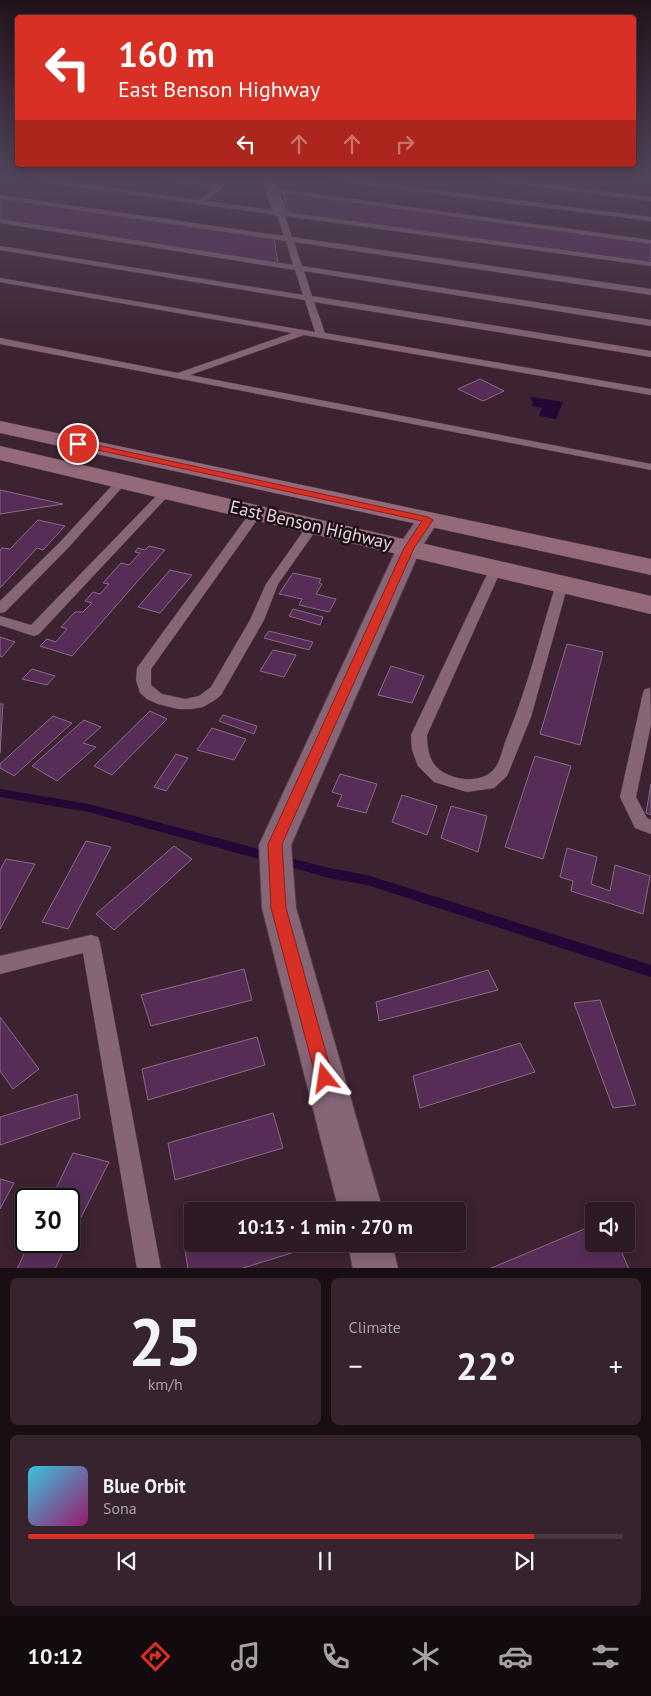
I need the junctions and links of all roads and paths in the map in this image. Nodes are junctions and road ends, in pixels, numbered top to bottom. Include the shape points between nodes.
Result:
1 (111, 238) edge
2 (284, 238) edge
3 (463, 238) edge
4 (625, 238) edge
5 (290, 239) junction
6 (651, 242) edge
7 (0, 248) edge
8 (651, 264) edge
9 (298, 267) junction
10 (0, 280) edge
11 (651, 292) edge
12 (309, 298) junction
13 (651, 323) edge
14 (302, 332) junction
15 (321, 335) junction
16 (0, 341) edge
17 (651, 354) edge
18 (179, 375) junction
19 (651, 392) edge
20 (0, 426) edge
21 (0, 453) edge
22 (651, 467) edge
23 (122, 482) junction
24 (166, 492) junction
25 (256, 513) junction
26 (428, 520) junction
27 (313, 526) junction
28 (409, 548) junction
29 (651, 567) edge
30 (496, 568) junction
31 (562, 584) junction
32 (651, 605) edge
33 (0, 609) edge
34 (0, 620) edge
35 (650, 692) edge
36 (651, 826) edge
37 (0, 965) edge
38 (359, 1202) edge
39 (372, 1252) edge
40 (149, 1268) edge
41 (376, 1268) edge

1 - 9 lane
2 - 5 lane
3 - 8 lane
4 - 6 lane
5 - 9 lane
5 - 11 lane
7 - 12 lane
9 - 12 lane
9 - 13 lane
10 - 14 lane
12 - 15 lane
12 - 17 lane
14 - 15 lane
14 - 18 lane
15 - 19 lane
16 - 18 lane
18 - 22 lane
20 - 26 main road, East Benson Highway
21 - 23 main road, East Benson Highway
23 - 24 main road, East Benson Highway
23 - 33 lane via 66,544
24 - 25 main road, East Benson Highway
24 - 34 lane via 34,631
25 - 27 main road, East Benson Highway
25 - 27 lane via 144,668 142,679 150,695 190,706 208,699 216,691 257,620 272,584
26 - 28 street
26 - 29 main road, East Benson Highway
27 - 28 main road, East Benson Highway
28 - 30 main road, East Benson Highway
28 - 38 street via 275,844 279,908
30 - 31 main road, East Benson Highway
30 - 31 lane via 419,735 426,766 440,778 467,786 488,784 501,772 523,717
31 - 32 main road, East Benson Highway
35 - 36 lane via 628,797 641,823
37 - 40 lane via 91,943
39 - 41 street

